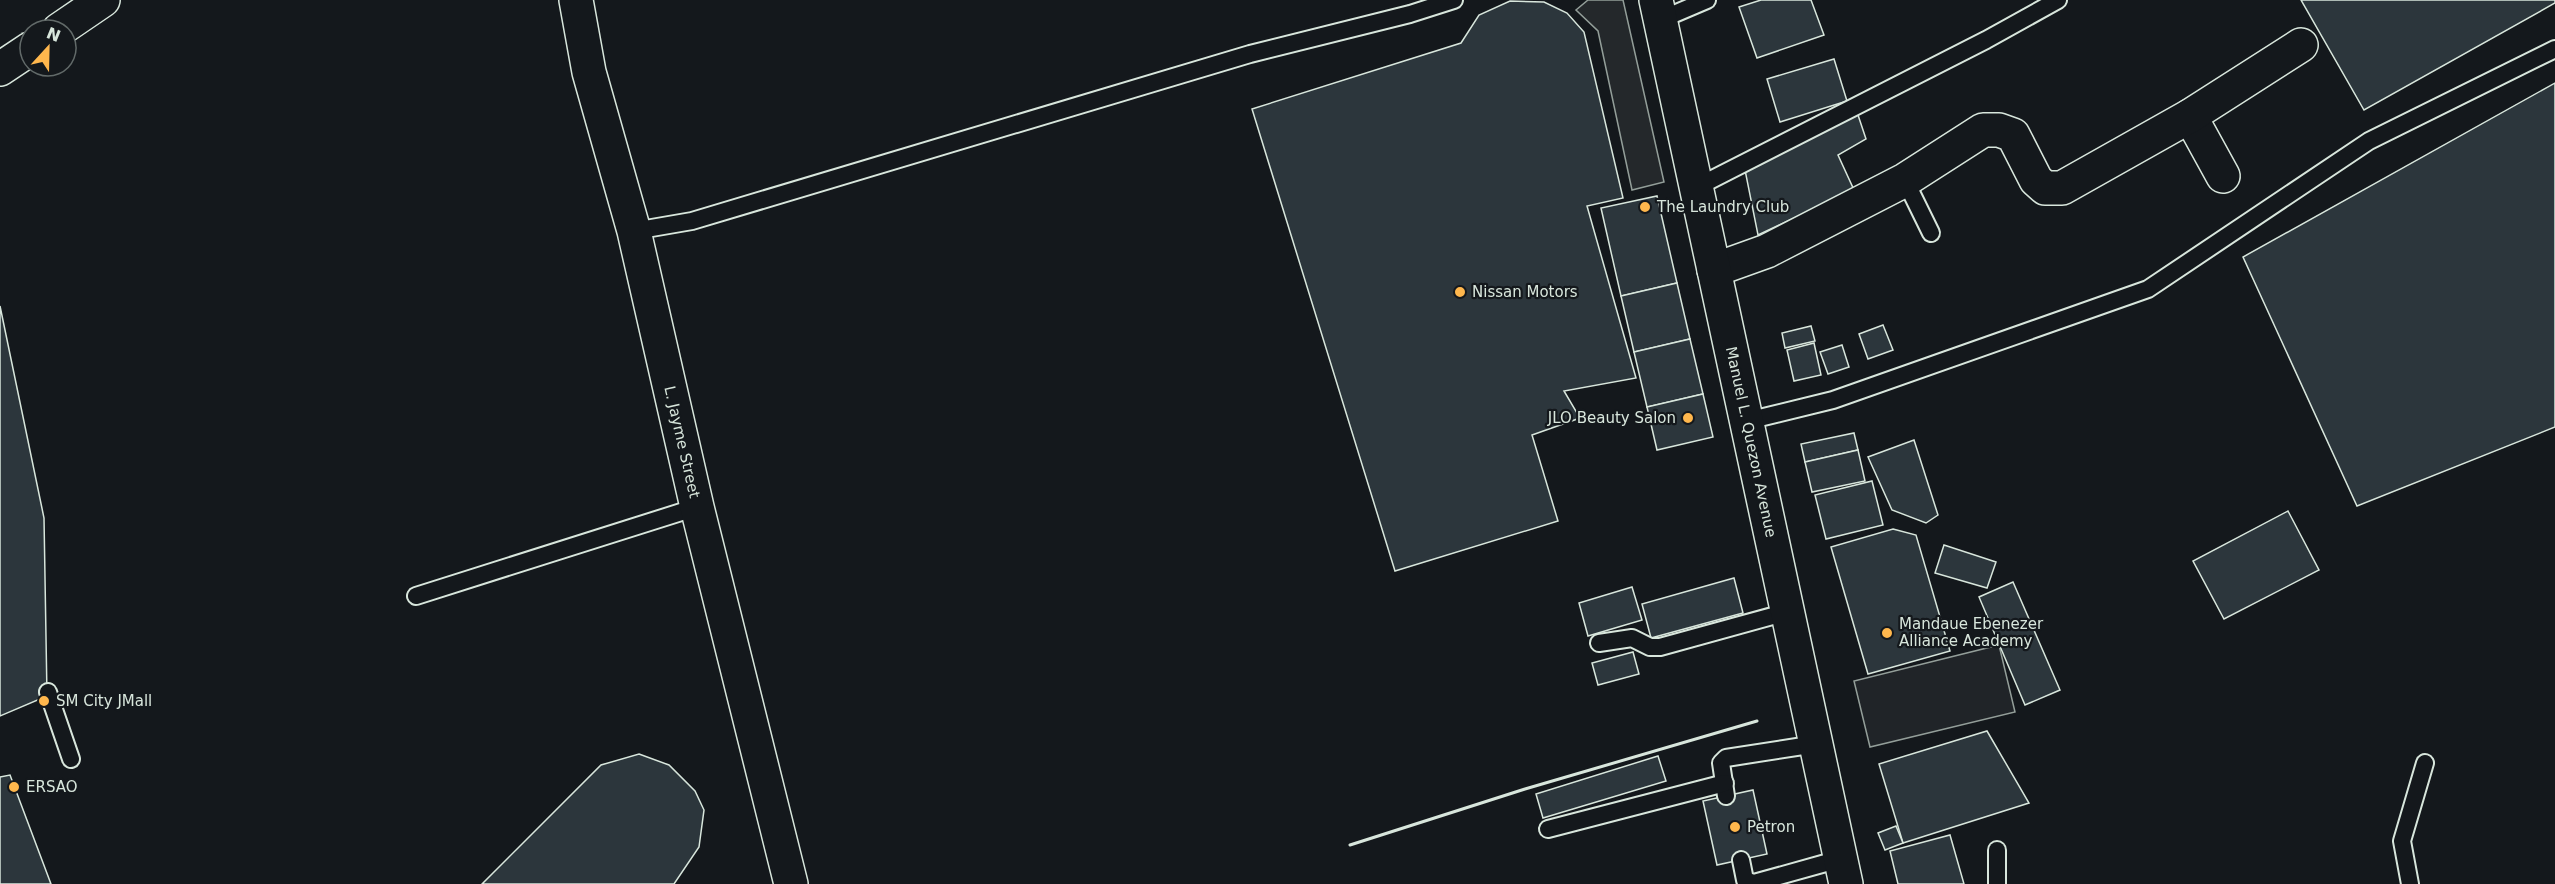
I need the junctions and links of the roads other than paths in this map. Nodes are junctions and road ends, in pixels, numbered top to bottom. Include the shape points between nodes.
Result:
1 (103, 0) edge
2 (576, 0) edge
3 (1454, 0) edge
4 (1707, 0) edge
5 (2058, 0) edge
6 (1407, 7) edge
7 (1658, 10) edge
8 (77, 18) edge
9 (2301, 45) dead end
10 (2555, 49) edge
11 (18, 57) edge
12 (0, 69) edge
13 (2190, 116) junction
14 (2223, 176) dead end
15 (1905, 180) junction
16 (1697, 187) junction
17 (634, 231) junction
18 (1931, 233) dead end
19 (1714, 270) junction
20 (1747, 421) junction
21 (697, 507) junction
22 (416, 596) dead end
23 (1787, 612) junction
24 (1599, 643) dead end
25 (48, 692) dead end
26 (1816, 744) junction
27 (71, 759) dead end
28 (2425, 763) dead end
29 (1548, 829) dead end
30 (1996, 850) dead end
31 (1741, 860) dead end
32 (1843, 871) edge
33 (786, 883) edge
34 (1997, 884) edge
35 (2410, 884) edge

1 - 8 street
2 - 17 street, L. Jayme Street via 589,72
3 - 6 lane
4 - 7 lane
5 - 16 lane
6 - 17 lane via 692,221
7 - 16 street, Manuel L. Quezon Avenue
9 - 13 street
10 - 20 lane via 2369,141 2148,289 1833,400
11 - 12 street
13 - 14 street
13 - 15 street via 2062,188 2045,188 2036,180 2013,135 1999,130 1983,130
15 - 18 lane
15 - 19 street via 1767,250
16 - 19 street, Manuel L. Quezon Avenue
17 - 21 street, L. Jayme Street
19 - 20 street, Manuel L. Quezon Avenue
20 - 23 street, Manuel L. Quezon Avenue
21 - 22 lane
21 - 33 street, L. Jayme Street
23 - 24 lane via 1660,647 1650,647 1632,638
23 - 26 street, Manuel L. Quezon Avenue
25 - 27 lane
26 - 29 lane via 1726,758 1720,770 1726,790
26 - 32 street, Manuel L. Quezon Avenue
28 - 35 lane via 2402,841
30 - 34 lane
31 - 32 lane via 1745,880 1754,883

